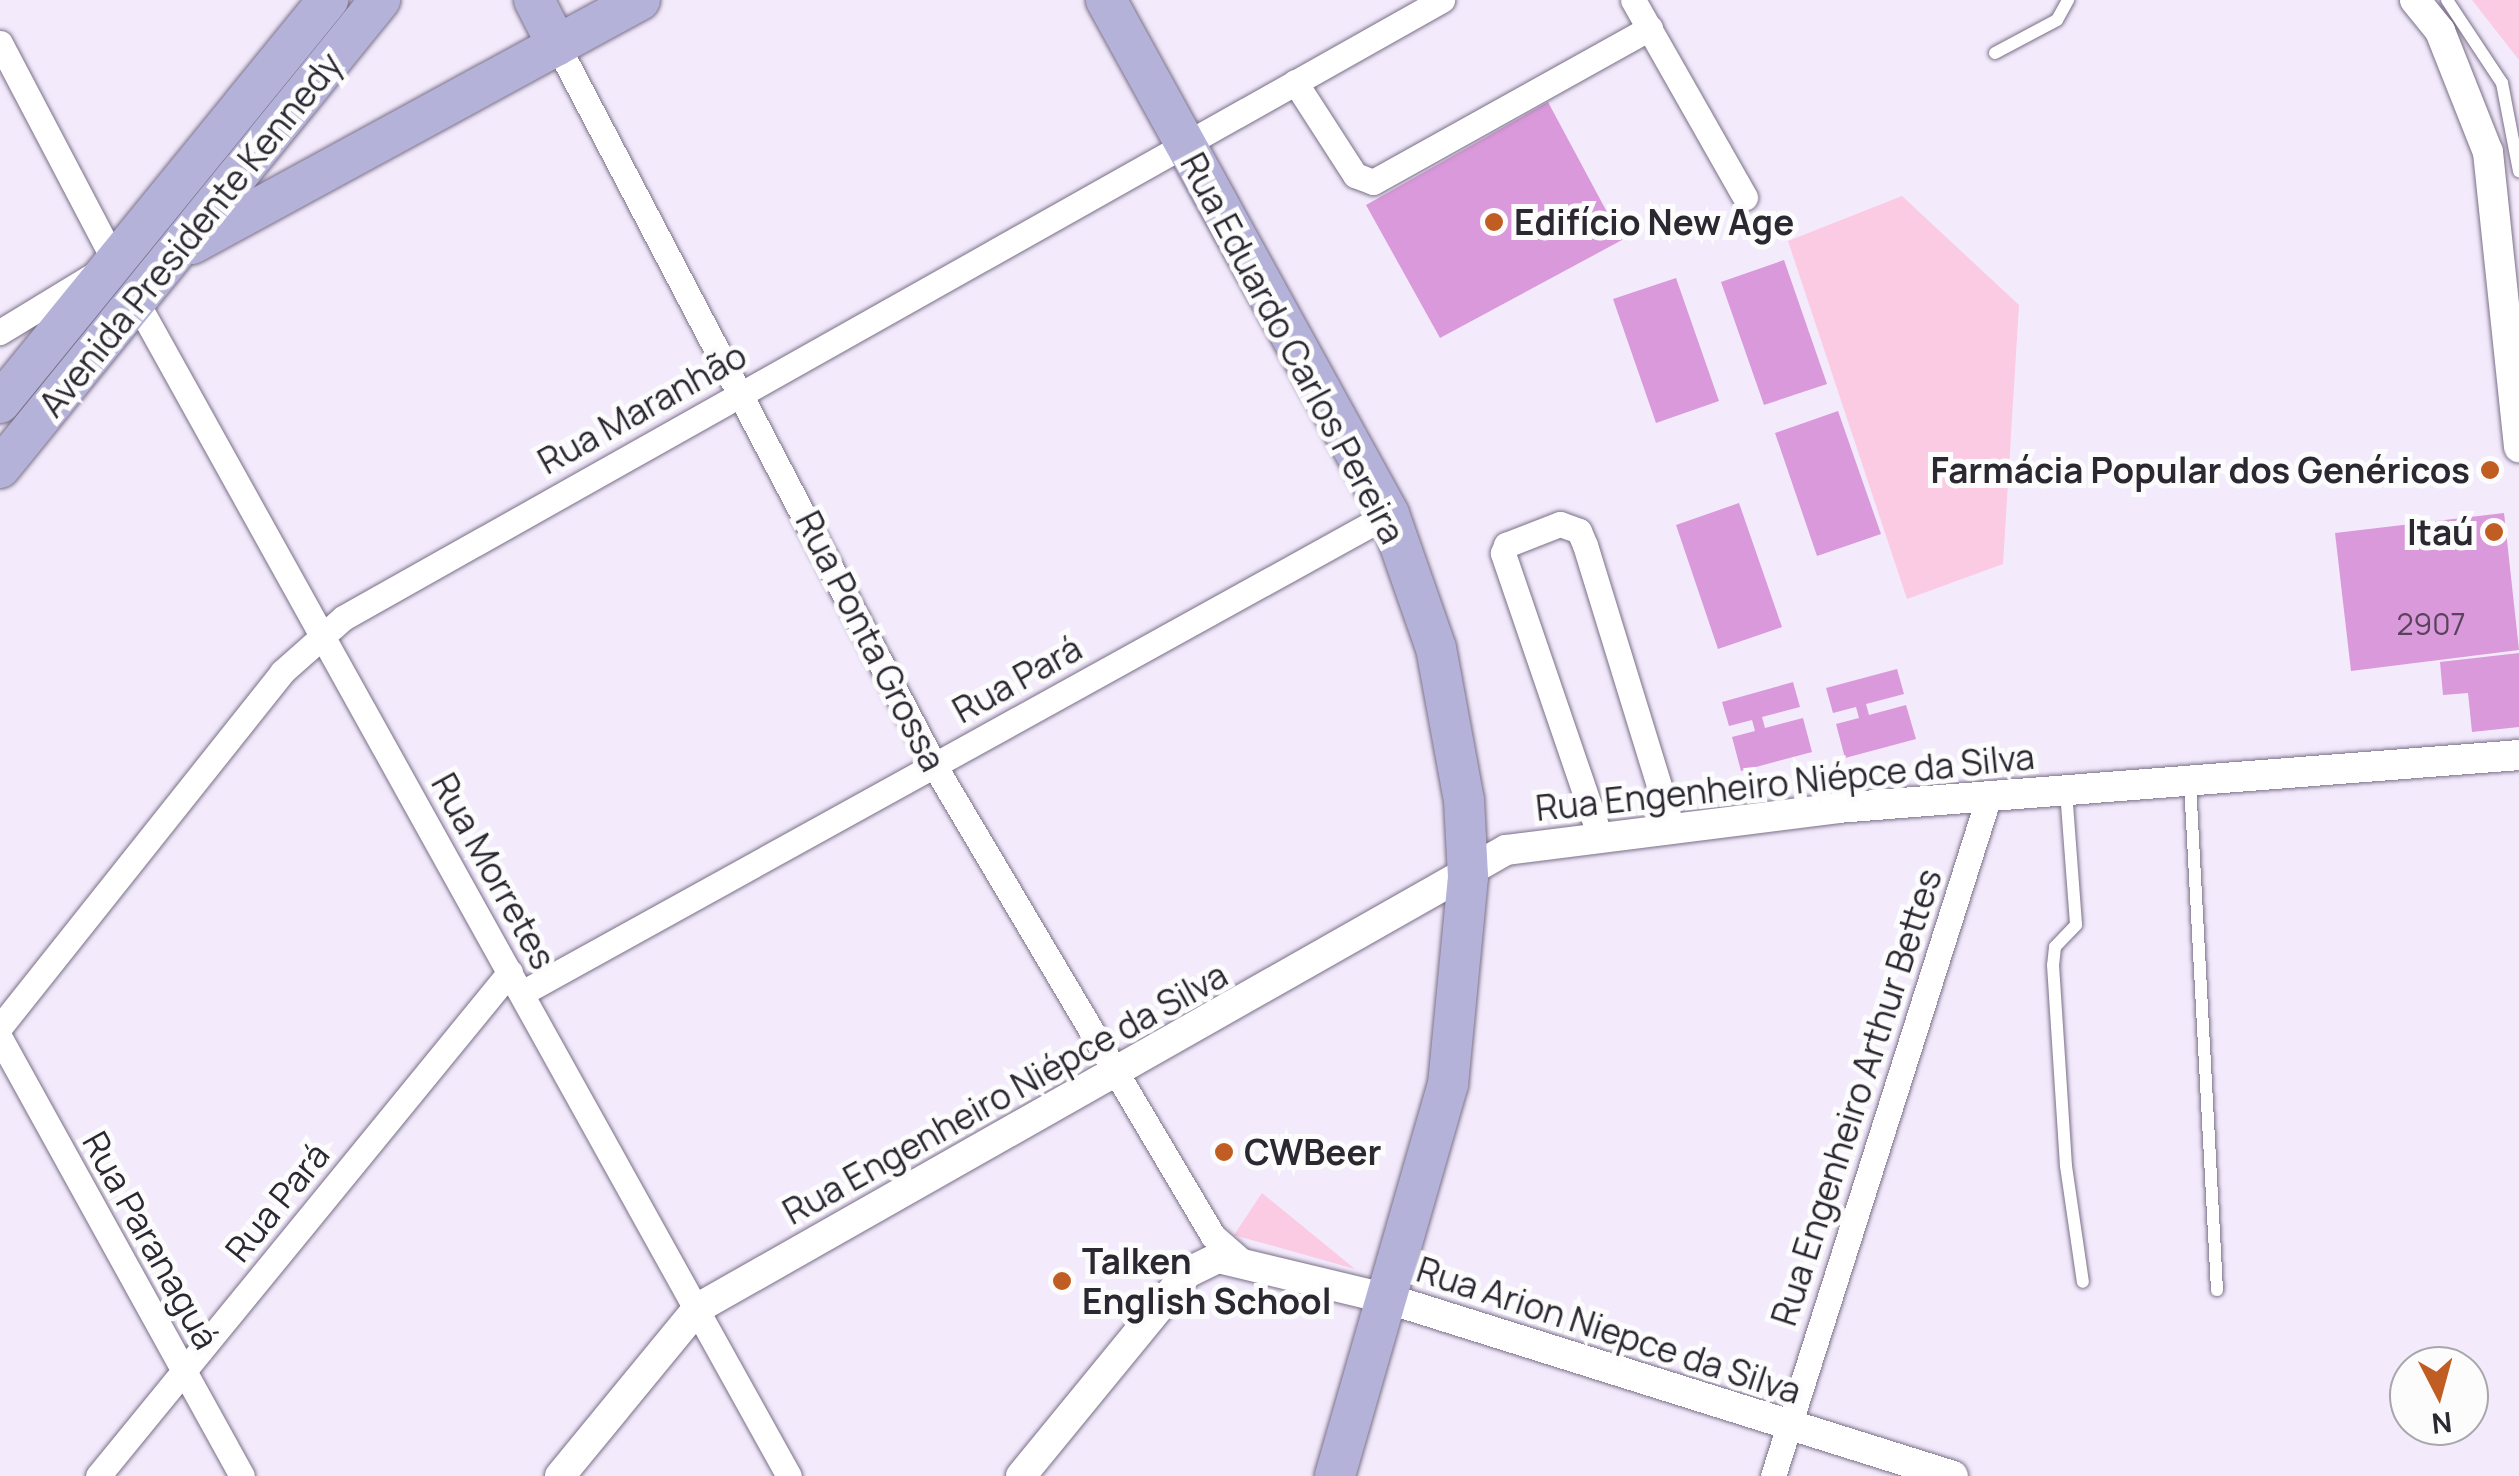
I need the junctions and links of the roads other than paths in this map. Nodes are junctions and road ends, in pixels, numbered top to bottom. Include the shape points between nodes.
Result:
1 (328, 0) edge
2 (380, 0) edge
3 (534, 0) edge
4 (640, 0) edge
5 (1106, 0) edge
6 (1442, 0) edge
7 (1633, 0) edge
8 (2068, 0) edge
9 (2415, 0) edge
10 (2447, 0) edge
11 (1650, 28) junction
12 (0, 43) edge
13 (558, 44) junction
14 (1994, 53) dead end
15 (1295, 82) junction
16 (1185, 144) junction
17 (2519, 171) edge
18 (228, 185) junction
19 (1745, 197) dead end
20 (115, 262) junction
21 (136, 301) junction
22 (0, 332) edge
23 (8, 375) edge
24 (743, 392) junction
25 (2519, 447) edge
26 (0, 468) edge
27 (1389, 514) junction
28 (323, 633) junction
29 (2519, 755) edge
30 (934, 765) junction
31 (2190, 783) junction
32 (2066, 791) junction
33 (1989, 796) junction
34 (1672, 828) junction
35 (1599, 834) junction
36 (1468, 877) junction
37 (516, 983) junction
38 (0, 1027) edge
39 (0, 1038) edge
40 (1116, 1074) junction
41 (1242, 1261) junction
42 (2082, 1282) dead end
43 (2217, 1290) dead end
44 (1389, 1299) junction
45 (698, 1308) junction
46 (184, 1371) junction
47 (1787, 1426) junction
48 (98, 1476) edge
49 (242, 1476) edge
50 (560, 1476) edge
51 (789, 1476) edge
52 (1022, 1476) edge
53 (1335, 1476) edge
54 (1773, 1476) edge
55 (1953, 1476) edge

1 - 18 main road, Avenida Presidente Kennedy
2 - 18 main road, Avenida Presidente Kennedy
3 - 13 main road, Rua Ponta Grossa
4 - 13 main road
5 - 16 main road, Rua Eduardo Carlos Pereira
6 - 15 street, Rua Maranhão
7 - 11 street
8 - 14 lane via 2056,20
9 - 25 street via 2447,46 2488,152
10 - 17 lane via 2502,83
11 - 15 street via 1373,182 1355,176
11 - 19 street
12 - 20 street
13 - 18 main road
13 - 24 street, Rua Ponta Grossa
15 - 16 street, Rua Maranhão
16 - 24 street, Rua Maranhão
16 - 27 main road, Rua Eduardo Carlos Pereira
18 - 20 main road, Avenida Presidente Kennedy
18 - 21 main road, Avenida Presidente Kennedy
20 - 22 street
20 - 23 main road, Avenida Presidente Kennedy
21 - 26 main road, Avenida Presidente Kennedy
21 - 28 street, Rua Morretes
24 - 28 street, Rua Maranhão
24 - 30 street, Rua Ponta Grossa
27 - 30 street, Rua Pará
27 - 36 main road, Rua Eduardo Carlos Pereira via 1436,648 1464,800
28 - 37 street, Rua Morretes
28 - 38 street, Rua Maranhão via 274,682
29 - 31 street, Rua Engenheiro Niépce da Silva
30 - 37 street, Rua Pará
30 - 40 street, Rua Ponta Grossa
31 - 32 street, Rua Engenheiro Niépce da Silva
31 - 43 lane
32 - 33 street, Rua Engenheiro Niépce da Silva
32 - 42 lane via 2076,926 2055,947 2052,965
33 - 34 street, Rua Engenheiro Niépce da Silva
33 - 47 street, Rua Engenheiro Arthur Bettes
34 - 35 street, Rua Engenheiro Niépce da Silva
34 - 35 street via 1585,546 1579,530 1560,524 1506,545 1503,553
35 - 36 street, Rua Engenheiro Niépce da Silva via 1506,850
36 - 40 street, Rua Engenheiro Niépce da Silva
36 - 44 main road, Rua Eduardo Carlos Pereira via 1448,1084
37 - 45 street, Rua Morretes
37 - 46 street, Rua Pará
39 - 46 street, Rua Paranaguá
40 - 41 street, Rua Ponta Grossa via 1212,1236
40 - 45 street, Rua Engenheiro Niépce da Silva
41 - 44 street, Rua Arion Niepce da Silva
41 - 52 street via 1218,1258 1187,1274
44 - 47 street, Rua Arion Niepce da Silva
44 - 53 main road, Rua Eduardo Carlos Pereira
45 - 50 street
45 - 51 street, Rua Morretes
46 - 48 street, Rua Pará
46 - 49 street, Rua Paranaguá
47 - 54 street, Rua Engenheiro Arthur Bettes
47 - 55 street, Rua Arion Niepce da Silva

